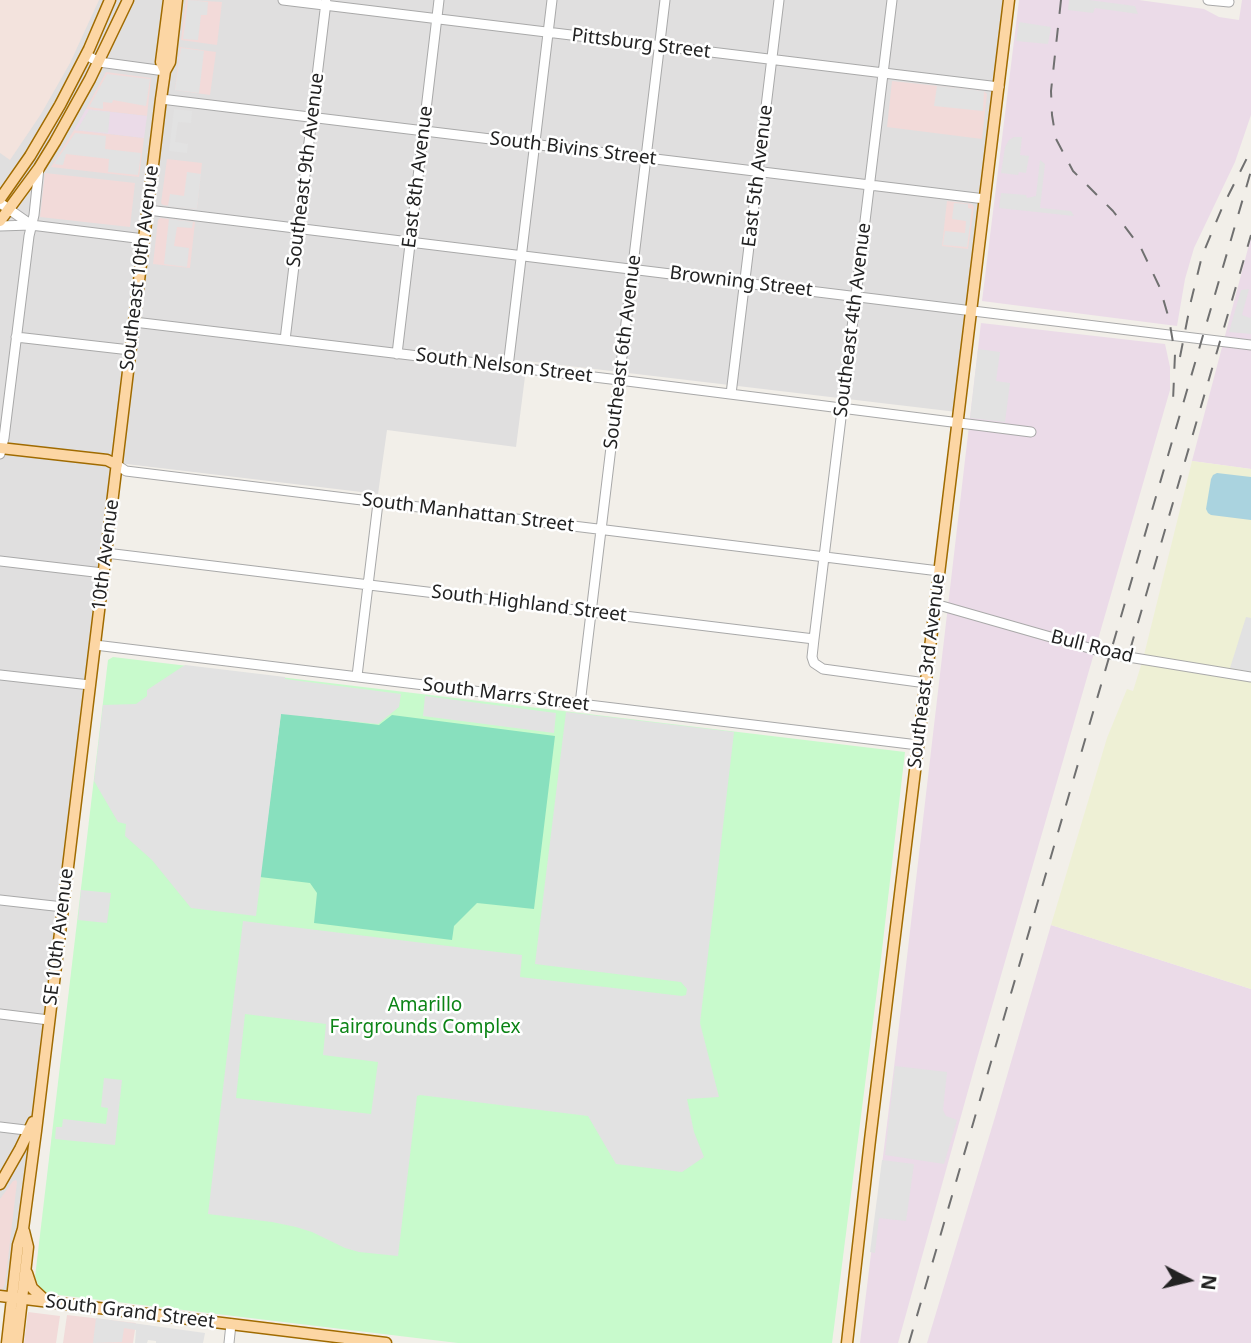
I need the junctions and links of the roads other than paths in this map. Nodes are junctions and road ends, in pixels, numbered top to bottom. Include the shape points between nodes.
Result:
1 (110, 0) edge
2 (128, 0) edge
3 (169, 0) edge
4 (177, 0) edge
5 (283, 0) edge
6 (439, 0) edge
7 (552, 0) edge
8 (666, 0) edge
9 (779, 0) edge
10 (892, 0) edge
11 (1009, 0) edge
12 (1208, 0) edge
13 (1229, 2) dead end
14 (326, 3) edge
15 (437, 19) junction
16 (548, 32) junction
17 (660, 46) junction
18 (86, 55) junction
19 (772, 60) junction
20 (99, 62) junction
21 (165, 71) junction
22 (883, 73) junction
23 (999, 87) junction
24 (161, 99) junction
25 (312, 117) junction
26 (424, 131) junction
27 (535, 144) junction
28 (647, 158) junction
29 (39, 168) junction
30 (758, 172) junction
31 (870, 185) junction
32 (985, 199) junction
33 (3, 204) edge
34 (148, 210) junction
35 (0, 224) edge
36 (31, 225) junction
37 (299, 228) junction
38 (144, 239) junction
39 (410, 242) junction
40 (521, 256) junction
41 (633, 269) junction
42 (745, 282) junction
43 (856, 296) junction
44 (971, 309) junction
45 (134, 322) junction
46 (16, 337) junction
47 (285, 340) junction
48 (1251, 345) edge
49 (130, 350) junction
50 (397, 354) junction
51 (508, 367) junction
52 (619, 380) junction
53 (732, 394) junction
54 (843, 408) junction
55 (957, 423) junction
56 (1031, 432) dead end
57 (1, 450) edge
58 (117, 465) junction
59 (378, 502) junction
60 (601, 530) junction
61 (106, 553) junction
62 (825, 557) junction
63 (0, 561) edge
64 (939, 571) junction
65 (103, 573) junction
66 (368, 584) junction
67 (935, 604) junction
68 (591, 611) junction
69 (814, 639) junction
70 (95, 645) junction
71 (0, 675) edge
72 (357, 676) junction
73 (1251, 677) edge
74 (926, 682) junction
75 (90, 685) junction
76 (580, 704) junction
77 (918, 745) junction
78 (0, 900) edge
79 (63, 907) junction
80 (0, 1014) edge
81 (49, 1020) junction
82 (0, 1127) edge
83 (33, 1131) junction
84 (30, 1173) junction
85 (2, 1182) edge
86 (23, 1229) junction
87 (26, 1264) junction
88 (11, 1298) edge
89 (47, 1302) junction
90 (849, 1322) junction
91 (231, 1324) junction
92 (7, 1343) edge
93 (17, 1343) edge
94 (229, 1343) edge
95 (386, 1343) edge
96 (841, 1343) edge
97 (847, 1343) edge

1 - 18 main road
2 - 20 main road
3 - 21 main road via 161,62
4 - 21 main road
5 - 14 street, Pittsburg Street
6 - 15 street, East 8th Avenue
7 - 16 street
8 - 17 street, Southeast 6th Avenue
9 - 19 street, East 5th Avenue
10 - 22 street, Southeast 4th Avenue
11 - 23 main road, Southeast 3rd Avenue
12 - 13 street
14 - 15 street, Pittsburg Street
14 - 25 street, Southeast 9th Avenue
15 - 16 street, Pittsburg Street
15 - 26 street, East 8th Avenue
16 - 17 street, Pittsburg Street
16 - 27 street
17 - 19 street, Pittsburg Street
17 - 28 street, Southeast 6th Avenue
18 - 20 street
18 - 33 main road
19 - 22 street, Pittsburg Street
19 - 30 street, East 5th Avenue
20 - 21 street
20 - 29 main road
21 - 24 main road, Southeast 10th Avenue
22 - 23 street, Pittsburg Street
22 - 31 street, Southeast 4th Avenue
23 - 32 main road, Southeast 3rd Avenue
24 - 25 street, South Bivins Street
24 - 34 main road, Southeast 10th Avenue
25 - 26 street, South Bivins Street
25 - 37 street, Southeast 9th Avenue
26 - 27 street, South Bivins Street
26 - 39 street, East 8th Avenue
27 - 28 street, South Bivins Street
27 - 40 street
28 - 30 street, South Bivins Street
28 - 41 street, Southeast 6th Avenue
29 - 33 main road
29 - 36 street
30 - 31 street, South Bivins Street
30 - 42 street, East 5th Avenue
31 - 32 street, South Bivins Street
31 - 43 street, Southeast 4th Avenue
32 - 44 main road, Southeast 3rd Avenue
33 - 35 main road
33 - 36 street
34 - 37 street, Browning Street
34 - 38 main road, Southeast 10th Avenue
35 - 36 street
36 - 38 street
36 - 46 street
37 - 39 street, Browning Street
37 - 47 street, Southeast 9th Avenue
38 - 45 main road, Southeast 10th Avenue
39 - 40 street, Browning Street
39 - 50 street, East 8th Avenue
40 - 41 street, Browning Street
40 - 51 street
41 - 42 street, Browning Street
41 - 52 street, Southeast 6th Avenue
42 - 43 street, Browning Street
42 - 53 street, East 5th Avenue
43 - 44 street, Browning Street
43 - 54 street, Southeast 4th Avenue
44 - 48 street, Browning Street
44 - 55 main road, Southeast 3rd Avenue
45 - 47 street, South Nelson Street
45 - 49 main road, Southeast 10th Avenue
46 - 49 street
46 - 57 street
47 - 50 street, South Nelson Street
49 - 58 main road, Southeast 10th Avenue
50 - 51 street, South Nelson Street
51 - 52 street, South Nelson Street
52 - 53 street, South Nelson Street
52 - 60 street, Southeast 6th Avenue
53 - 54 street, South Nelson Street
54 - 55 street, South Nelson Street
54 - 62 street, Southeast 4th Avenue
55 - 56 street, South Nelson Street
55 - 64 main road, Southeast 3rd Avenue
57 - 58 main road, South Manhattan Street via 107,460
58 - 59 street, South Manhattan Street via 126,471
58 - 61 main road, 10th Avenue
59 - 60 street, South Manhattan Street
59 - 66 street
60 - 62 street, South Manhattan Street
60 - 68 street, Southeast 6th Avenue
61 - 65 main road, 10th Avenue
61 - 66 street, South Highland Street
62 - 64 street, South Manhattan Street
62 - 69 street, Southeast 4th Avenue
63 - 65 street
64 - 67 main road, Southeast 3rd Avenue
65 - 70 main road, 10th Avenue
66 - 68 street, South Highland Street
66 - 72 street
67 - 73 street, Bull Road via 1110,654
67 - 74 main road, Southeast 3rd Avenue
68 - 69 street, South Highland Street
68 - 76 street, Southeast 6th Avenue
69 - 74 street via 812,657 823,669
70 - 72 street, South Marrs Street
70 - 75 main road, SE 10th Avenue
71 - 75 street
72 - 76 street, South Marrs Street
74 - 77 main road, Southeast 3rd Avenue
75 - 79 main road, SE 10th Avenue
76 - 77 street, South Marrs Street
77 - 90 main road, Southeast 3rd Avenue
78 - 79 street
79 - 81 main road, SE 10th Avenue
80 - 81 street
81 - 83 main road, SE 10th Avenue
82 - 83 street
83 - 84 main road
83 - 85 main road
84 - 85 main road via 15,1172
84 - 86 main road
86 - 87 main road
86 - 88 main road
87 - 88 main road
87 - 89 main road via 32,1288
88 - 89 main road, South Grand Street
88 - 92 main road
88 - 93 main road
89 - 91 main road, South Grand Street
90 - 96 main road
90 - 97 main road, Southeast 3rd Avenue
91 - 94 street
91 - 95 main road, South Grand Street

